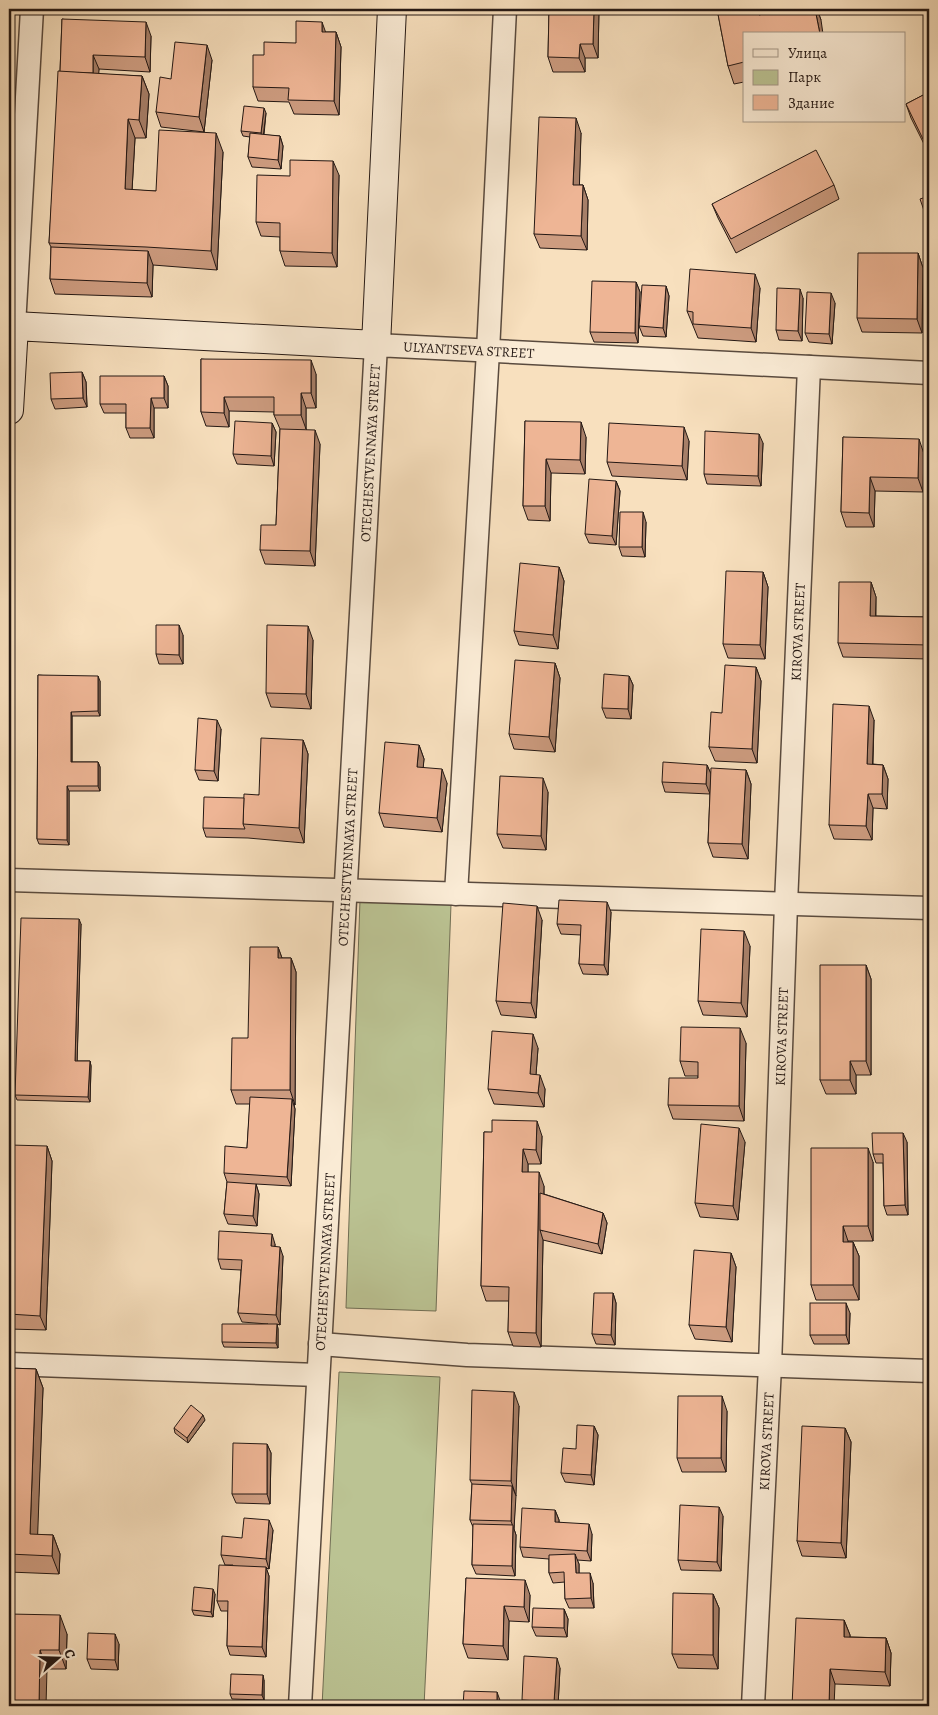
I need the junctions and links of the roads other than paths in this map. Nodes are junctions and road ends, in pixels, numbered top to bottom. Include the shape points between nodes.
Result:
1 (32, 9) edge
2 (392, 9) edge
3 (505, 9) edge
4 (11, 326) edge
5 (376, 345) junction
6 (488, 351) junction
7 (809, 367) junction
8 (929, 373) edge
9 (9, 410) edge
10 (9, 880) edge
11 (347, 890) junction
12 (456, 894) junction
13 (786, 904) junction
14 (929, 908) edge
15 (320, 1344) junction
16 (9, 1364) edge
17 (770, 1366) junction
18 (929, 1371) edge
19 (318, 1376) junction
20 (300, 1706) edge
21 (753, 1706) edge

1 - 4 street
2 - 5 street, OTECHESTVENNAYA STREET
3 - 6 street
4 - 5 street, ULYANTSEVA STREET
4 - 9 street
5 - 6 street, ULYANTSEVA STREET
5 - 11 street, OTECHESTVENNAYA STREET
6 - 7 street, ULYANTSEVA STREET
6 - 12 street
7 - 8 street, ULYANTSEVA STREET
7 - 13 street, KIROVA STREET
10 - 11 street
11 - 12 street
11 - 15 street, OTECHESTVENNAYA STREET
12 - 13 street
13 - 14 street
13 - 17 street, KIROVA STREET
15 - 17 street via 467,1355
15 - 19 street, OTECHESTVENNAYA STREET
16 - 19 street
17 - 18 street
17 - 21 street, KIROVA STREET
19 - 20 street, OTECHESTVENNAYA STREET

